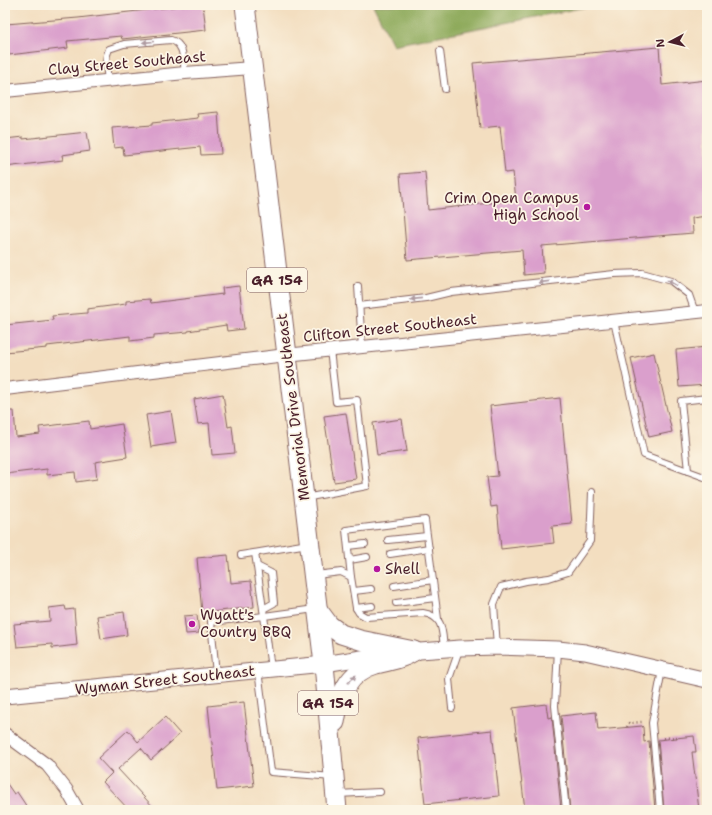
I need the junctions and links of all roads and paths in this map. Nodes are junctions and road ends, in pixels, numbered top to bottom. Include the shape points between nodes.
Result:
1 (245, 5) edge
2 (440, 51) dead end
3 (252, 68) junction
4 (185, 73) junction
5 (108, 81) junction
6 (445, 89) dead end
7 (5, 91) edge
8 (358, 286) dead end
9 (359, 306) junction
10 (707, 311) edge
11 (695, 312) junction
12 (614, 321) junction
13 (362, 347) junction
14 (330, 350) junction
15 (286, 355) junction
16 (5, 389) edge
17 (707, 398) edge
18 (688, 471) junction
19 (707, 478) edge
20 (592, 492) dead end
21 (304, 498) junction
22 (427, 536) junction
23 (388, 540) dead end
24 (310, 544) junction
25 (365, 544) dead end
26 (348, 546) junction
27 (429, 548) junction
28 (255, 552) junction
29 (390, 554) dead end
30 (241, 555) dead end
31 (367, 558) dead end
32 (350, 560) junction
33 (257, 566) junction
34 (313, 576) junction
35 (351, 577) junction
36 (433, 580) junction
37 (394, 586) dead end
38 (371, 589) dead end
39 (354, 591) junction
40 (435, 598) junction
41 (396, 603) dead end
42 (372, 606) dead end
43 (356, 608) junction
44 (263, 609) junction
45 (317, 609) junction
46 (264, 616) junction
47 (438, 619) junction
48 (497, 647) junction
49 (460, 648) junction
50 (444, 649) junction
51 (558, 649) junction
52 (414, 652) junction
53 (324, 664) junction
54 (264, 670) junction
55 (662, 670) junction
56 (216, 674) junction
57 (707, 679) edge
58 (5, 696) edge
59 (452, 708) dead end
60 (652, 721) junction
61 (627, 727) dead end
62 (5, 734) edge
63 (678, 738) dead end
64 (653, 739) junction
65 (331, 742) junction
66 (380, 792) dead end
67 (336, 794) edge
68 (78, 810) edge
69 (566, 810) edge
70 (660, 810) edge

1 - 3 main road, Memorial Drive Southeast / GA 154
2 - 6 lane
3 - 4 street, Clay Street Southeast
3 - 15 main road, Memorial Drive Southeast / GA 154
4 - 5 street, Clay Street Southeast
4 -> 5 lane via 182,48 177,42 172,40 124,44 109,49 106,54
5 - 7 street, Clay Street Southeast
8 - 9 lane
11 -> 9 lane via 689,295 671,281 642,273 451,292 426,298
9 - 13 lane
10 - 11 street, Clifton Street Southeast
11 - 12 street, Clifton Street Southeast
12 - 13 street, Clifton Street Southeast
12 - 18 lane via 644,455
13 - 14 street, Clifton Street Southeast
14 - 15 street, Clifton Street Southeast
14 - 21 lane via 336,402 357,400 367,486
15 - 16 street, Clifton Street Southeast
15 - 21 main road, Memorial Drive Southeast / GA 154
17 - 18 lane via 681,401
18 - 19 lane
20 - 48 lane via 590,541 568,572 501,587 494,604
21 - 24 main road, Memorial Drive Southeast / GA 154
22 - 23 lane
22 - 26 lane via 426,520 346,530
22 - 27 lane
24 - 28 lane
24 - 34 main road, Memorial Drive Southeast / GA 154
25 - 26 lane
26 - 32 lane
27 - 29 lane
27 - 36 lane
28 - 30 lane
28 - 33 lane
31 - 32 lane
32 - 35 lane
33 - 44 lane
33 - 44 lane via 271,573 274,603
34 - 35 lane via 341,572
34 - 45 main road, Memorial Drive Southeast / GA 154
35 - 39 lane
36 - 37 lane
36 - 40 lane
38 - 39 lane
39 - 43 lane
40 - 41 lane
40 - 47 lane
42 - 43 lane
43 - 47 lane via 366,617 422,613 431,614
44 - 46 lane
45 - 46 lane
45 - 52 main road via 329,625 341,634
45 - 53 main road, Memorial Drive Southeast / GA 154
46 - 54 lane
46 - 56 lane via 211,622
47 - 50 lane
48 - 49 street, Wyman Street Southeast
48 - 51 street, Wyman Street Southeast
49 - 50 street, Wyman Street Southeast
49 - 59 lane via 449,679
50 - 52 street, Wyman Street Southeast
51 - 55 street, Wyman Street Southeast via 585,652
51 - 69 lane via 555,706
52 - 53 street, Wyman Street Southeast
65 -> 52 main road via 341,697 347,684 359,672
53 - 54 street, Wyman Street Southeast
53 - 65 main road, Memorial Drive Southeast / GA 154
54 - 56 street, Wyman Street Southeast
54 - 67 lane via 270,772
55 - 57 street, Wyman Street Southeast
55 - 60 lane
56 - 58 street, Wyman Street Southeast
60 - 61 path via 629,723
60 - 64 lane
62 - 68 street via 47,765 66,789
63 - 64 path
64 - 70 lane
65 - 67 main road, Memorial Drive Southeast / GA 154
66 - 67 lane

